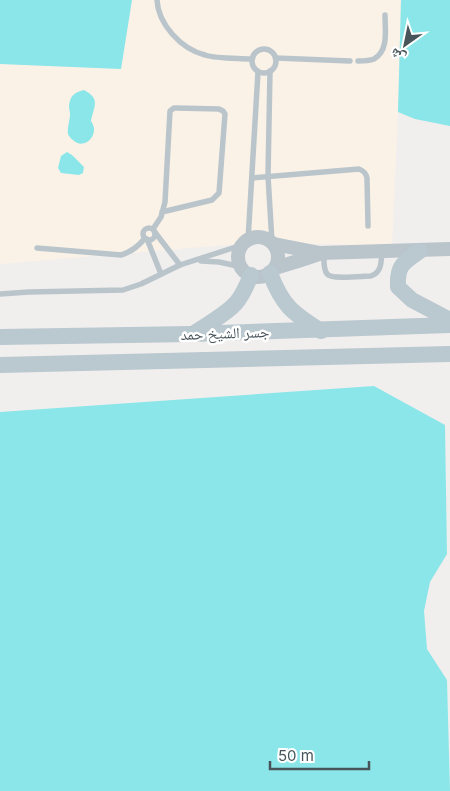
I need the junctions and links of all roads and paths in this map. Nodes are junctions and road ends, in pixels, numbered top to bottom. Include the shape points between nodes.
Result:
1 (157, 0) edge
2 (385, 15) dead end
3 (276, 58) junction
4 (252, 59) junction
5 (350, 61) dead end
6 (358, 61) dead end
7 (270, 71) junction
8 (258, 72) junction
9 (268, 176) junction
10 (252, 178) junction
11 (162, 212) junction
12 (368, 226) dead end
13 (154, 230) junction
14 (146, 238) junction
15 (245, 243) junction
16 (273, 243) junction
17 (37, 248) dead end
18 (450, 249) edge
19 (420, 251) junction
20 (382, 252) junction
21 (322, 253) junction
22 (196, 260) junction
23 (180, 265) junction
24 (273, 270) junction
25 (246, 271) junction
26 (161, 274) junction
27 (0, 294) edge
28 (450, 320) edge
29 (450, 325) edge
30 (321, 330) junction
31 (194, 334) junction
32 (0, 337) edge
33 (450, 354) edge
34 (0, 365) edge

1 - 4 lane via 157,9 167,28 189,48 206,56
2 - 6 lane via 381,53 374,59
3 - 4 lane via 270,51 261,49
3 - 5 lane
3 - 7 lane
4 - 8 lane
7 - 8 lane
7 - 9 lane
8 - 10 lane
9 - 10 lane
9 - 12 lane via 362,170 367,178
9 - 16 lane
10 - 15 lane
11 - 11 lane via 212,200 219,193 223,111 174,108 170,112
11 - 13 lane
13 - 14 lane via 146,229 143,233
13 - 23 lane
14 - 17 lane via 135,249 121,255
14 - 26 lane
15 - 16 street via 257,237
15 - 22 lane
15 - 25 street via 240,250 239,262
16 - 21 street
16 - 24 street via 278,262
18 - 19 street
19 - 20 street
19 - 28 main road via 400,267 398,287 412,300
20 - 21 street
20 - 21 lane via 380,270 372,276 328,275
21 - 24 street
22 - 23 lane
22 - 25 lane via 219,262
23 - 26 lane
24 - 25 street via 264,276
24 - 30 main road via 276,290 289,308
25 - 31 main road via 245,290 236,302 225,314
26 - 27 lane via 123,290
29 - 30 main road, جسر الشيخ حمد
30 - 31 main road, جسر الشيخ حمد
31 - 32 main road, جسر الشيخ حمد
33 - 34 main road, جسر الشيخ حمد

